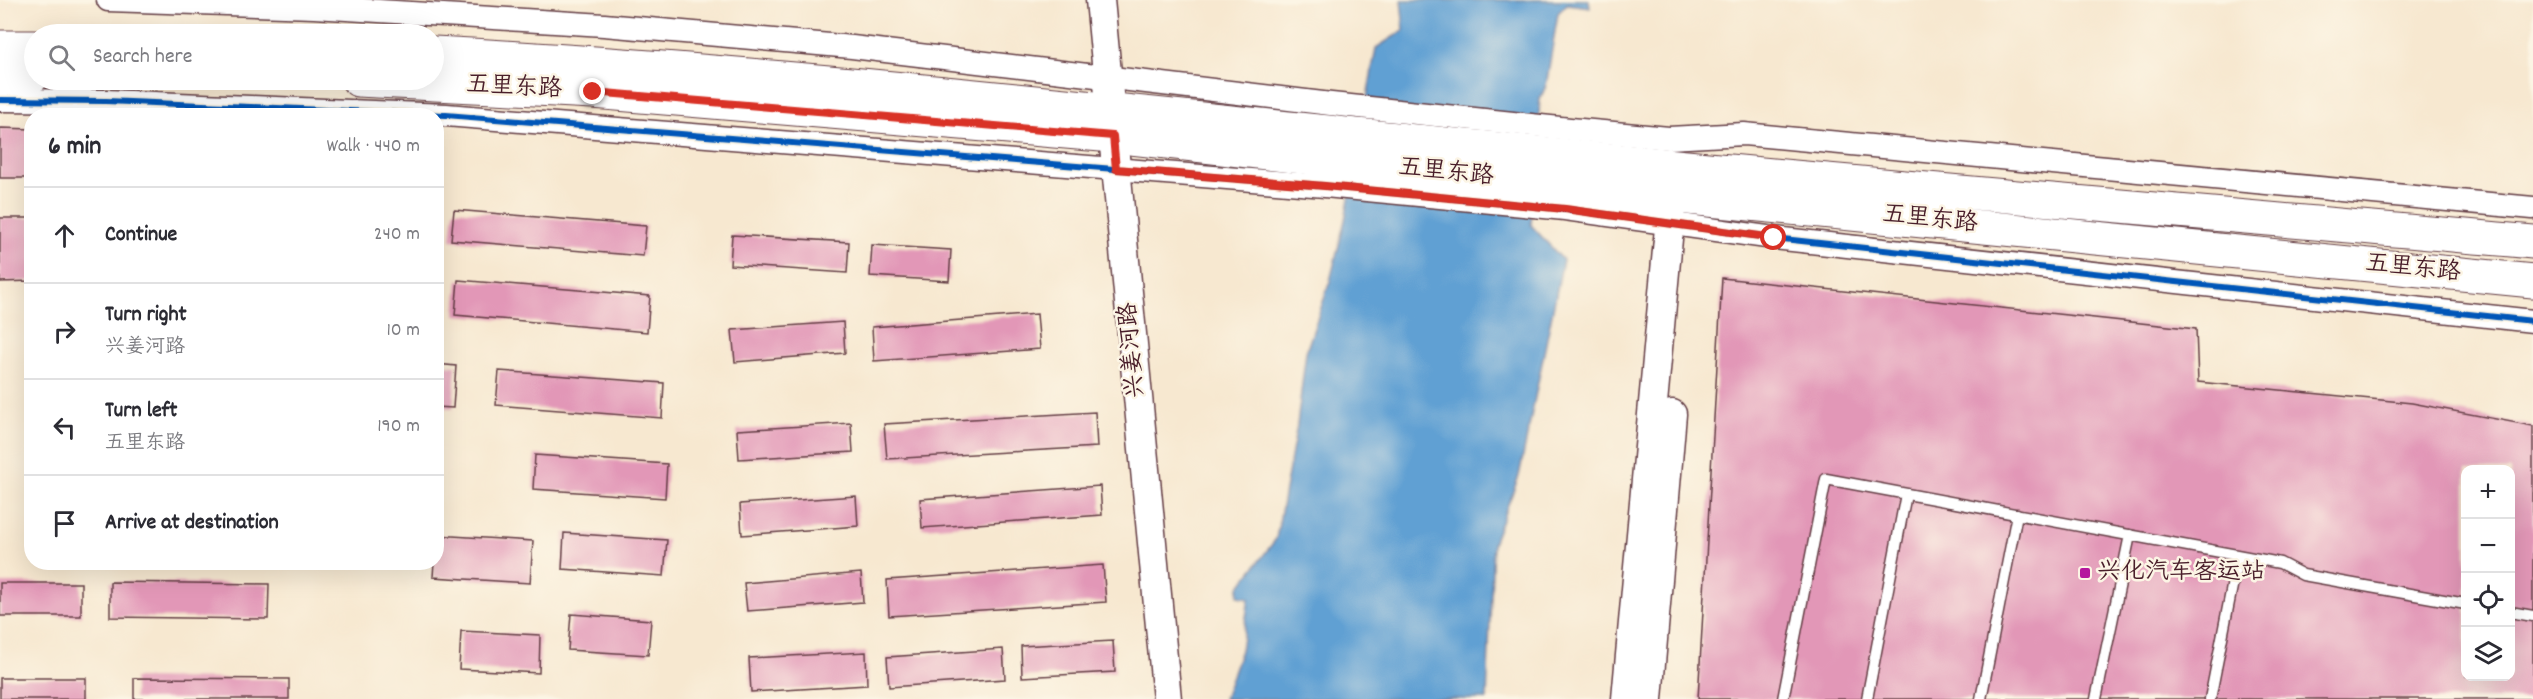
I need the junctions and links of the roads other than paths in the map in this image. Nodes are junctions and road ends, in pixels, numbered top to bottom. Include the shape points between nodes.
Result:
1 (108, 0) edge
2 (1100, 0) edge
3 (0, 47) edge
4 (24, 47) edge
5 (444, 53) edge
6 (0, 75) edge
7 (24, 75) edge
8 (444, 84) edge
9 (0, 100) edge
10 (1110, 107) junction
11 (276, 108) edge
12 (444, 115) edge
13 (1329, 146) junction
14 (1116, 169) junction
15 (1567, 170) junction
16 (2533, 208) edge
17 (1680, 210) junction
18 (2533, 242) edge
19 (2533, 281) edge
20 (2533, 321) edge
21 (1906, 494) junction
22 (2017, 514) junction
23 (2130, 536) junction
24 (2238, 556) junction
25 (2461, 603) edge
26 (2515, 613) edge
27 (2533, 616) edge
28 (1167, 699) edge
29 (1633, 699) edge
30 (1782, 699) edge
31 (1867, 699) edge
32 (1981, 699) edge
33 (2096, 699) edge
34 (2210, 699) edge

1 - 10 street via 314,7 604,25 852,47
2 - 10 street, 兴姜河路
3 - 4 main road
5 - 10 main road, 五里东路 via 595,61
6 - 7 main road
8 - 10 main road, 五里东路
9 - 11 street
10 - 13 main road, 五里东路
10 - 13 street
10 - 14 street, 兴姜河路
12 - 14 street
13 - 14 street
13 - 15 main road, 五里东路
13 - 15 street
14 - 28 street, 兴姜河路
15 - 16 street via 1669,138 1744,134
15 - 17 main road, 五里东路
15 - 18 main road, 五里东路
17 - 19 main road, 五里东路
17 - 20 street via 1786,239
17 - 29 street
21 - 22 lane
21 - 30 lane via 1826,479
21 - 31 lane
22 - 23 lane
22 - 32 lane
23 - 24 lane
23 - 33 lane
24 - 25 lane via 2280,564 2303,575
24 - 34 lane
26 - 27 lane

